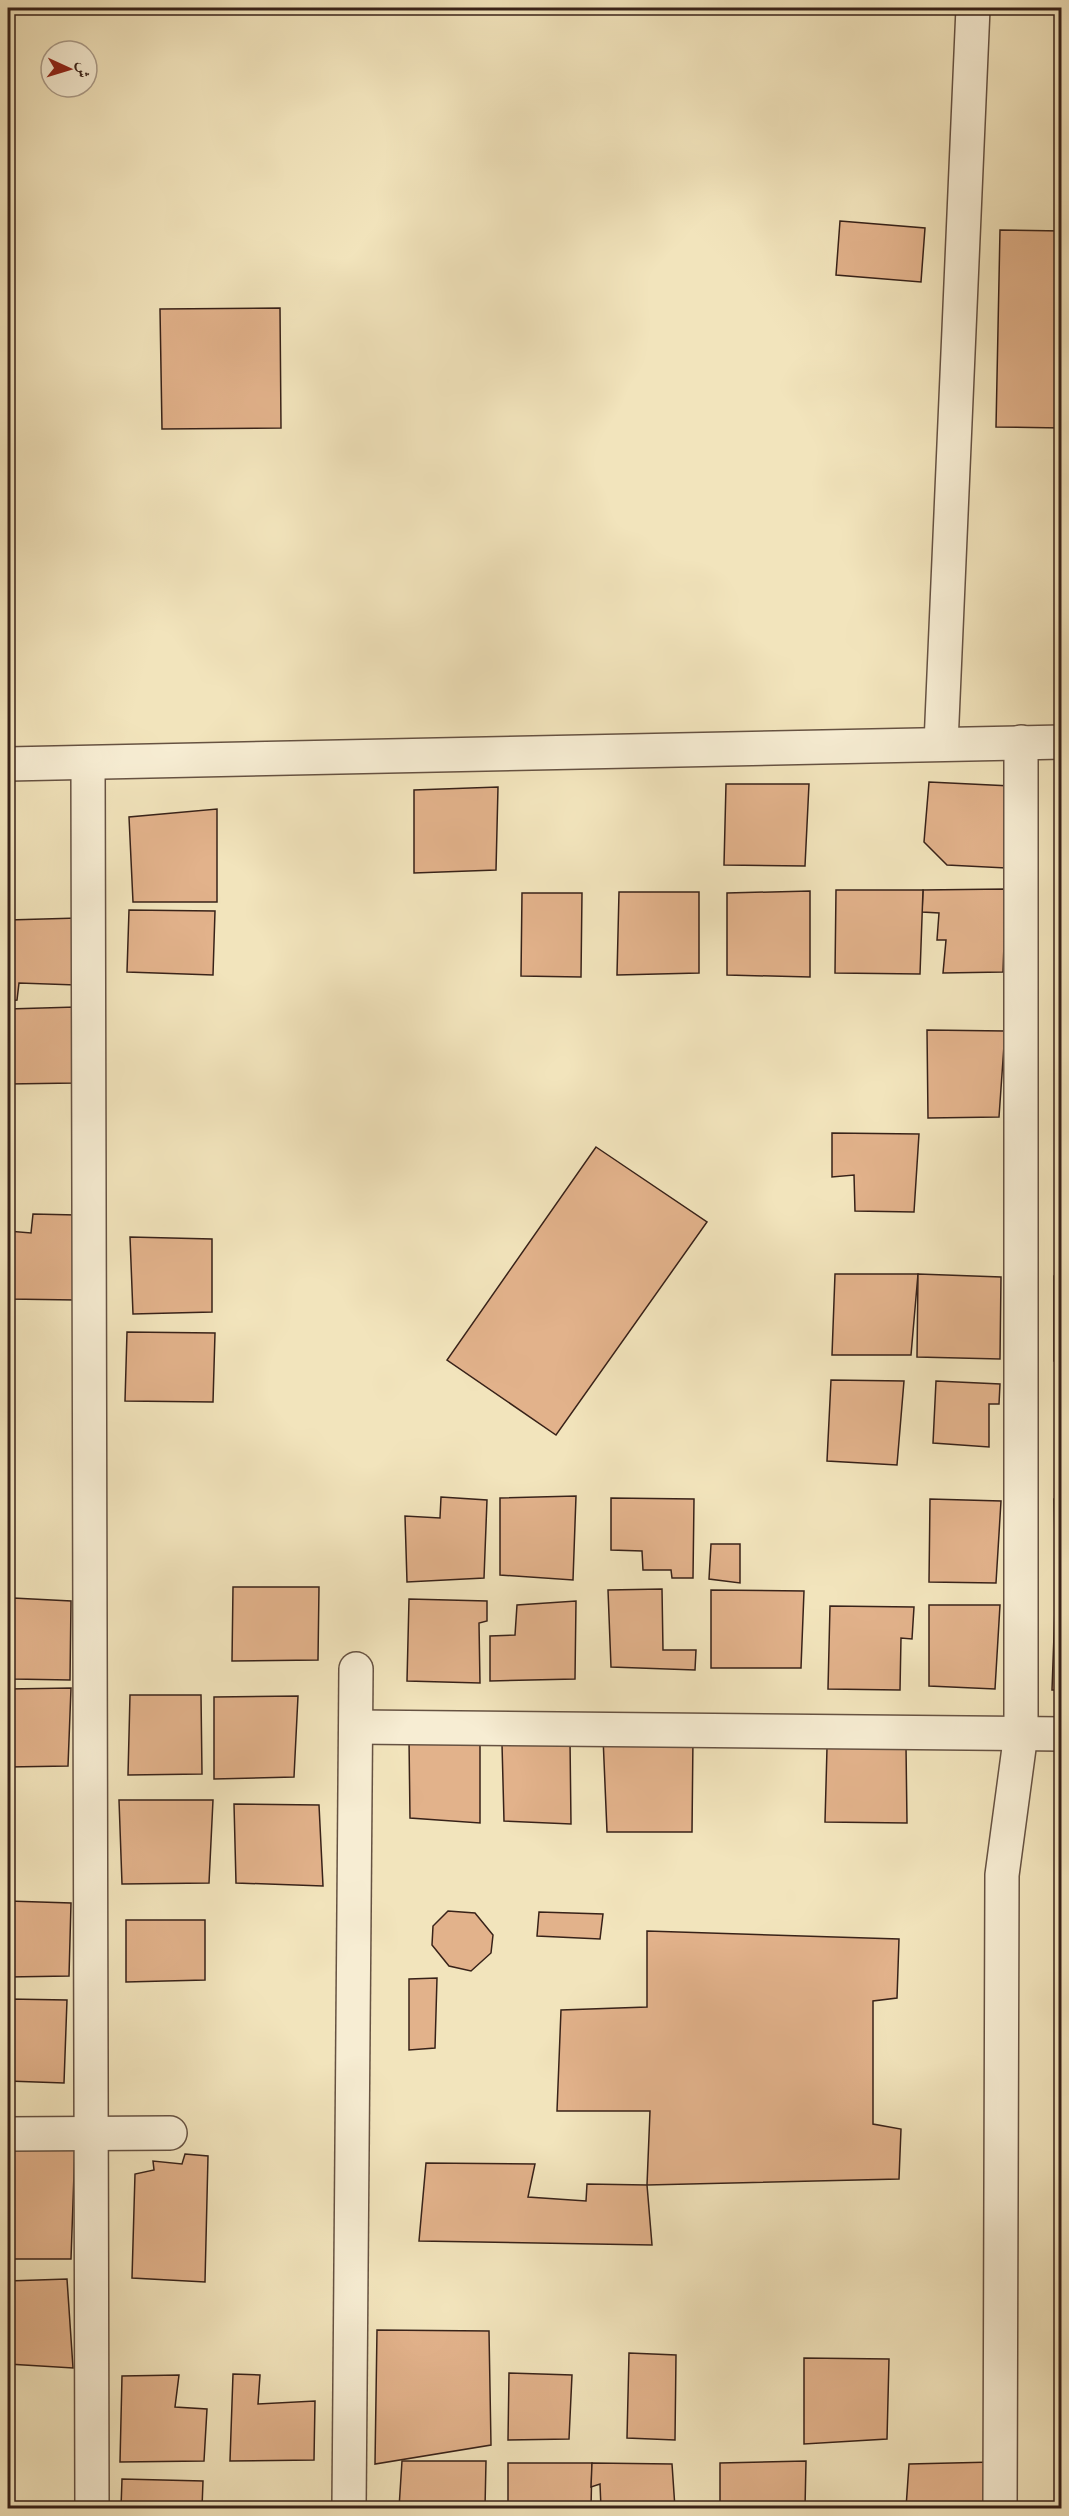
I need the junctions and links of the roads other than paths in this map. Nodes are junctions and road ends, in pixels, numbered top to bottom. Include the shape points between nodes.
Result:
1 (973, 8) edge
2 (1021, 742) junction
3 (1062, 742) edge
4 (941, 744) junction
5 (88, 763) junction
6 (8, 764) edge
7 (356, 1669) dead end
8 (356, 1727) junction
9 (1021, 1733) junction
10 (1062, 1734) edge
11 (170, 2133) dead end
12 (8, 2134) edge
13 (91, 2134) junction
14 (92, 2508) edge
15 (349, 2508) edge
16 (1000, 2508) edge

1 - 4 street
2 - 3 street
2 - 4 street
2 - 9 street
4 - 5 street
5 - 6 street
5 - 13 street
7 - 8 street
8 - 9 street
8 - 15 street
9 - 10 street
9 - 16 street via 1002,1875
11 - 13 street
12 - 13 street
13 - 14 street

